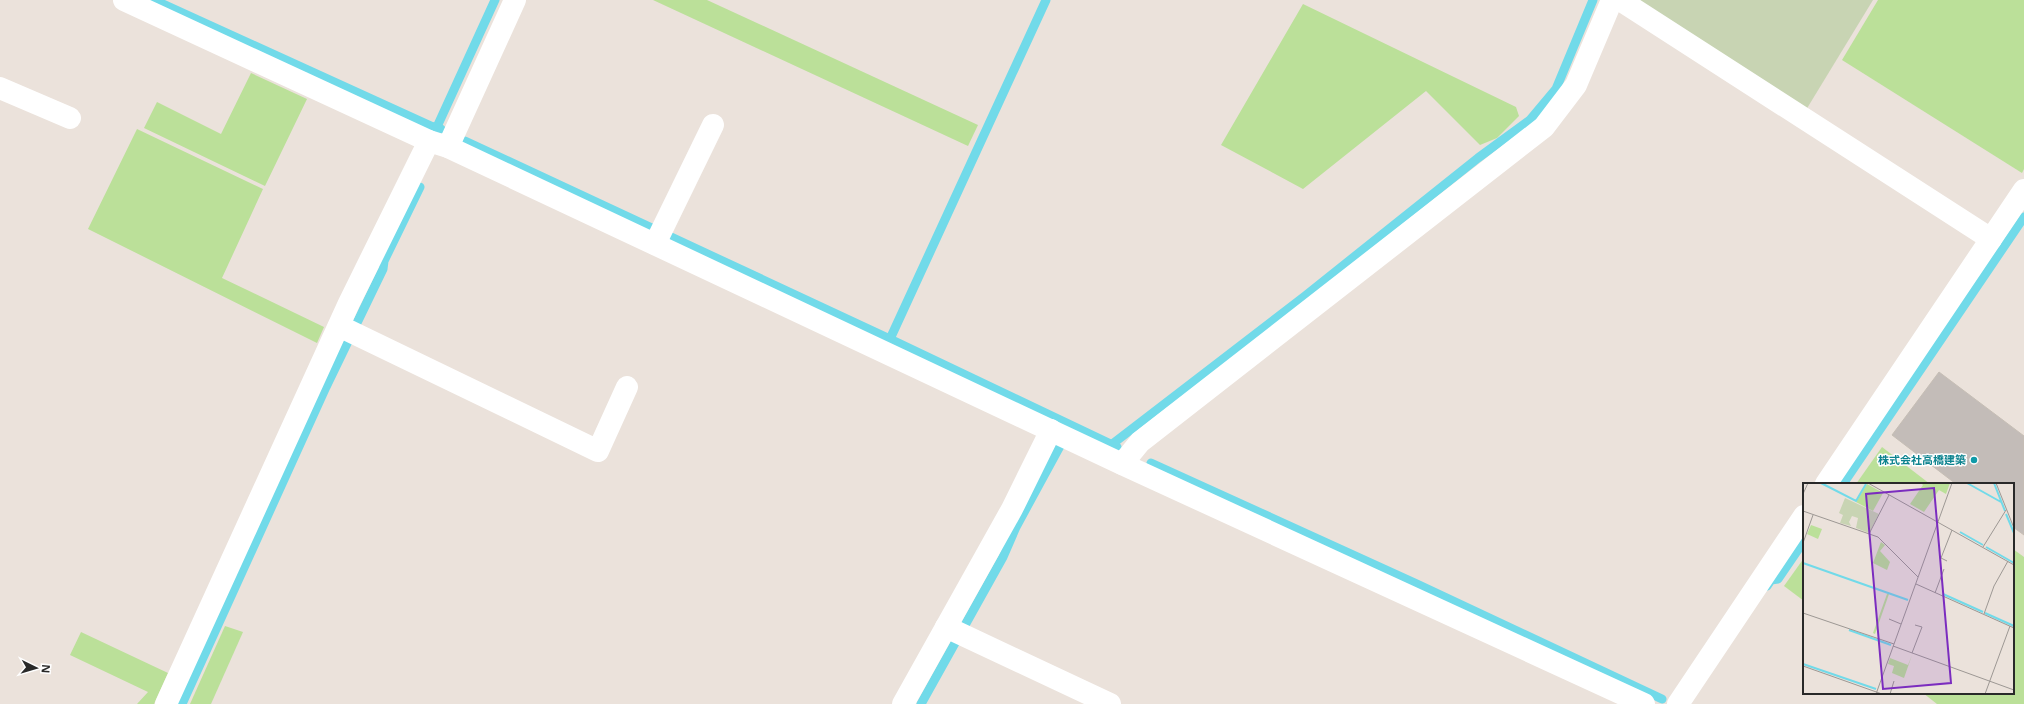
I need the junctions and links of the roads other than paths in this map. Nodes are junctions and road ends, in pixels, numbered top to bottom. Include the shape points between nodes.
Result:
1 (124, 0) edge
2 (515, 0) edge
3 (1612, 0) edge
4 (1620, 0) edge
5 (0, 88) edge
6 (70, 118) dead end
7 (713, 125) dead end
8 (438, 144) junction
9 (2024, 190) edge
10 (1990, 239) junction
11 (655, 244) junction
12 (339, 326) junction
13 (627, 387) dead end
14 (1051, 430) junction
15 (1122, 464) junction
16 (1827, 483) edge
17 (1803, 517) edge
18 (946, 626) junction
19 (166, 704) edge
20 (903, 704) edge
21 (1110, 704) edge
22 (1644, 704) edge
23 (1678, 704) edge

1 - 8 street
2 - 8 street
3 - 15 street via 1576,85 1544,127 1140,442
4 - 10 street
5 - 6 street
7 - 11 street
8 - 11 street
8 - 12 street
9 - 10 street
10 - 16 street
11 - 14 street
12 - 13 street via 598,451
12 - 19 street
14 - 15 street
14 - 18 street via 1012,509
15 - 22 street
17 - 23 street
18 - 20 street
18 - 21 street

